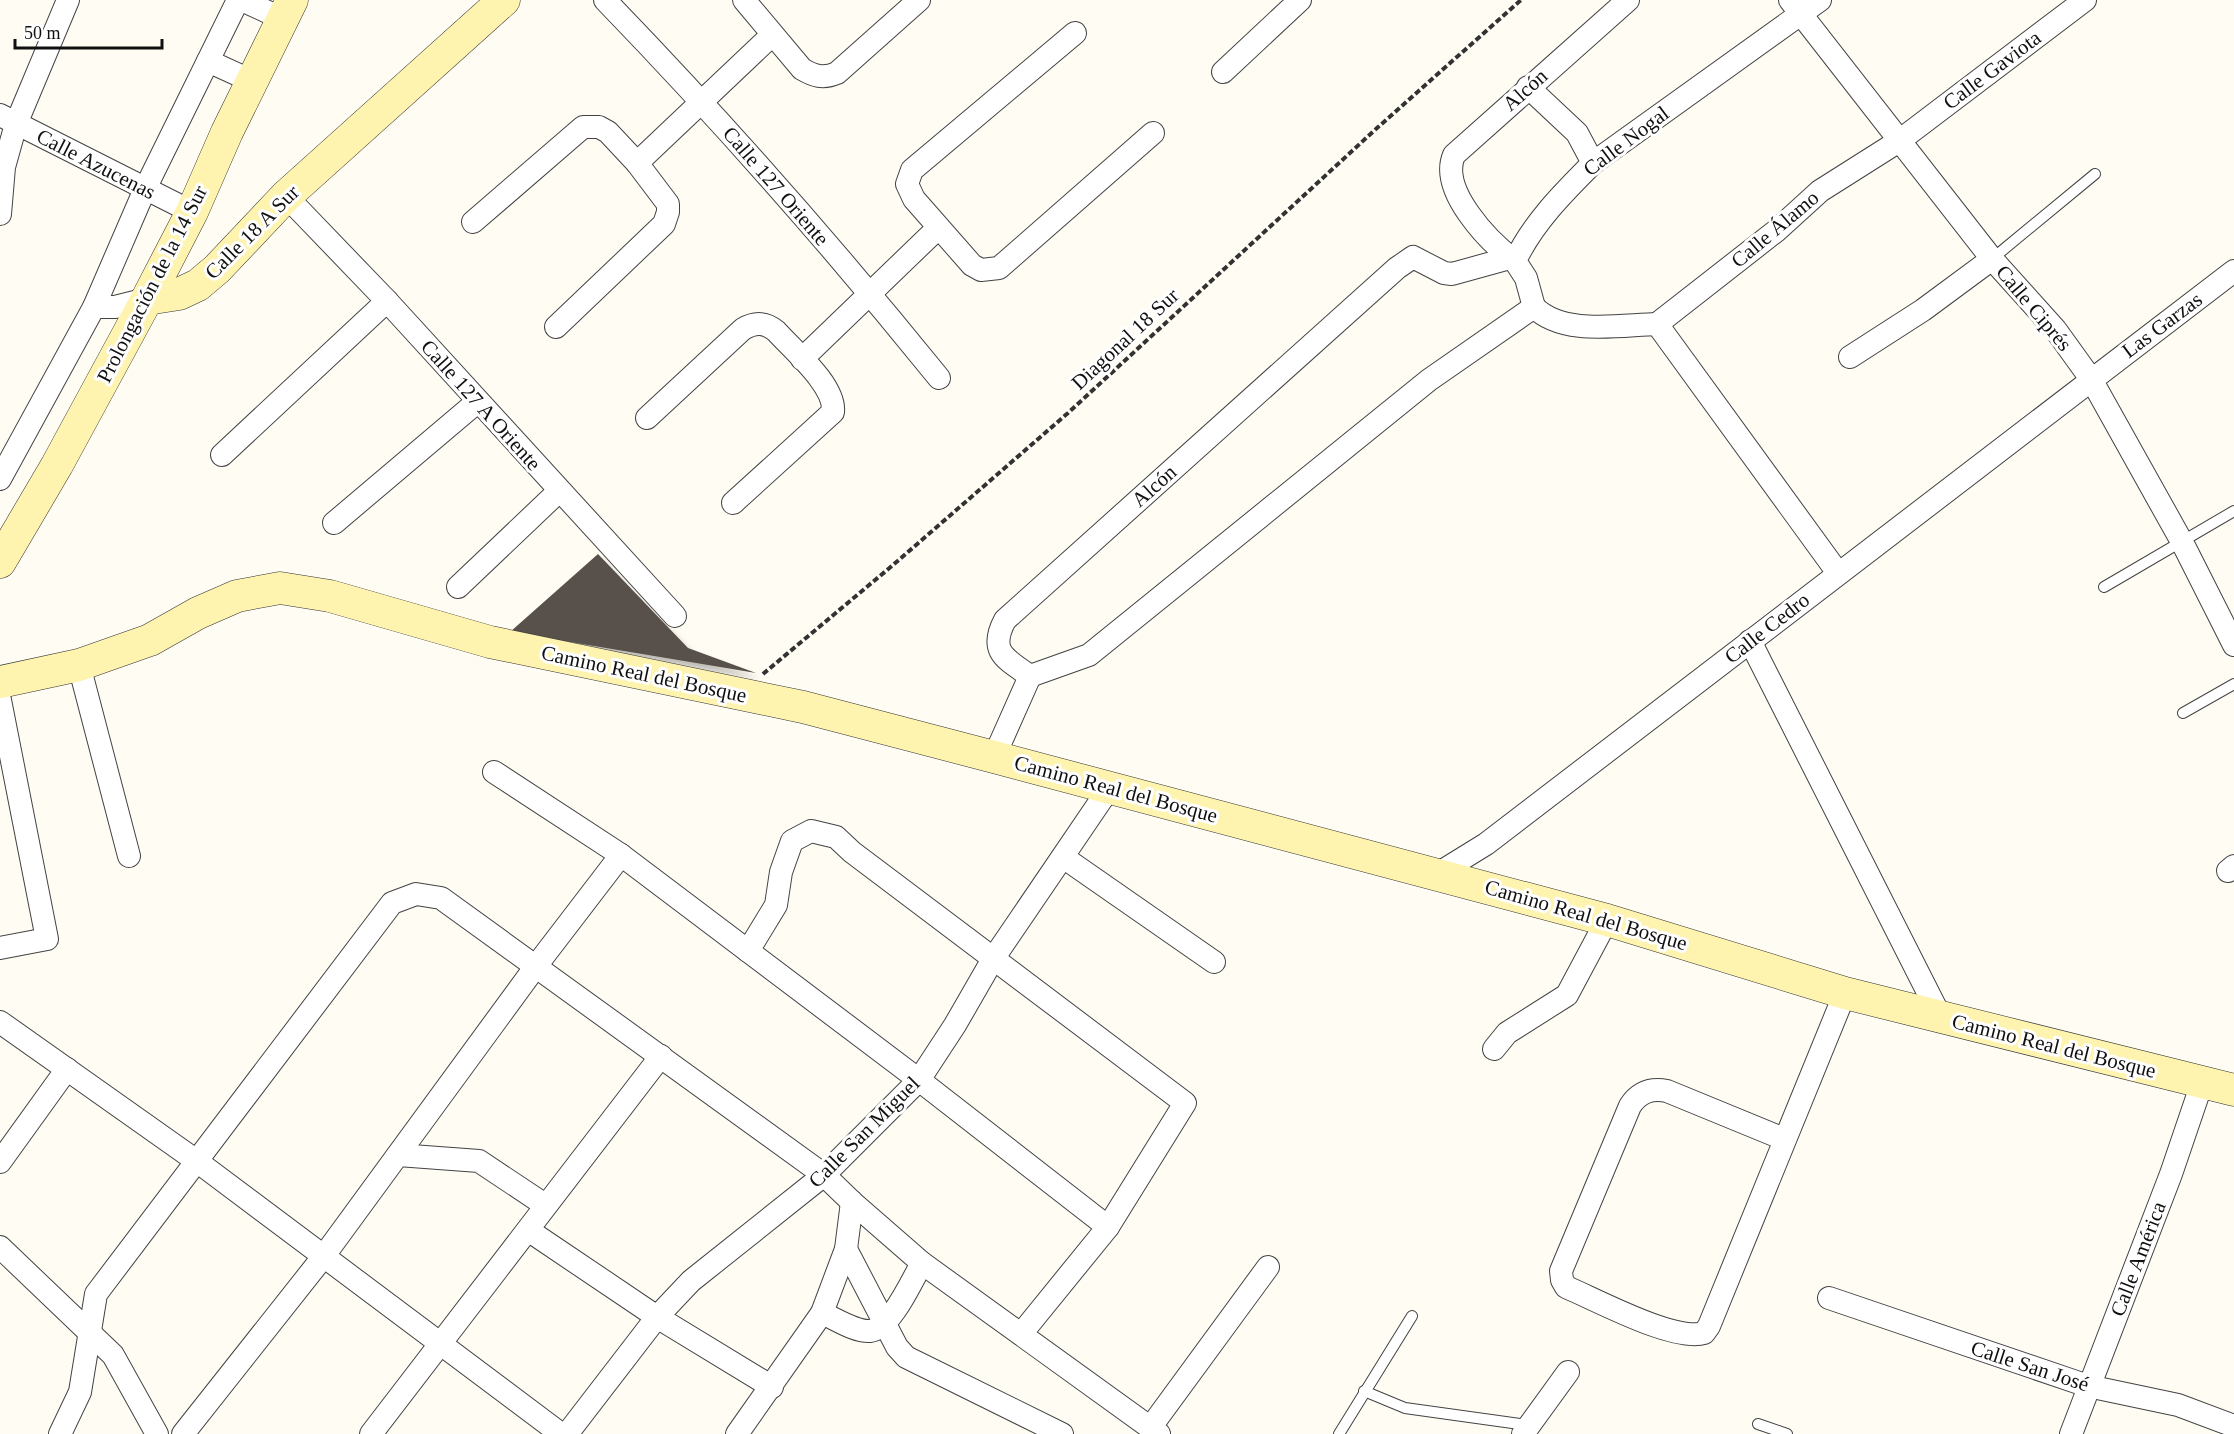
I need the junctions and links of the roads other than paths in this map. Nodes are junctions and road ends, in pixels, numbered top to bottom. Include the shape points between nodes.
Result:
1 (68, 0) edge
2 (240, 0) edge
3 (504, 0) edge
4 (605, 0) edge
5 (744, 0) edge
6 (918, 0) edge
7 (1300, 0) edge
8 (1628, 0) edge
9 (1820, 0) edge
10 (2085, 0) edge
11 (1796, 7) edge
12 (289, 10) edge
13 (1076, 33) dead end
14 (771, 36) junction
15 (208, 62) junction
16 (1223, 72) dead end
17 (254, 82) junction
18 (1528, 87) junction
19 (703, 102) junction
20 (8, 119) edge
21 (1153, 133) dead end
22 (1899, 141) junction
23 (637, 163) junction
24 (1593, 163) junction
25 (2095, 174) dead end
26 (145, 189) junction
27 (286, 196) junction
28 (192, 212) junction
29 (0, 214) edge
30 (473, 222) dead end
31 (939, 228) junction
32 (1992, 259) junction
33 (1512, 260) junction
34 (2234, 271) edge
35 (870, 294) junction
36 (147, 298) junction
37 (387, 301) junction
38 (94, 307) junction
39 (1534, 307) junction
40 (1657, 324) junction
41 (556, 327) dead end
42 (1850, 357) dead end
43 (802, 359) junction
44 (939, 378) dead end
45 (2091, 379) junction
46 (477, 402) junction
47 (647, 418) dead end
48 (222, 455) dead end
49 (0, 479) edge
50 (559, 491) junction
51 (733, 503) dead end
52 (2234, 511) edge
53 (334, 523) dead end
54 (2181, 542) junction
55 (0, 562) edge
56 (1838, 573) junction
57 (2104, 587) dead end
58 (458, 588) dead end
59 (675, 616) dead end
60 (1750, 641) junction
61 (2234, 645) edge
62 (79, 664) junction
63 (1030, 676) junction
64 (0, 682) edge
65 (2234, 684) edge
66 (0, 700) edge
67 (2183, 713) dead end
68 (2, 724) edge
69 (994, 757) junction
70 (494, 772) dead end
71 (1110, 787) junction
72 (621, 855) junction
73 (129, 856) dead end
74 (1063, 857) junction
75 (1439, 873) junction
76 (1607, 920) junction
77 (0, 948) edge
78 (748, 951) junction
79 (993, 959) junction
80 (1215, 962) dead end
81 (536, 966) junction
82 (1845, 993) junction
83 (1941, 1018) junction
84 (0, 1022) edge
85 (1494, 1049) dead end
86 (661, 1056) junction
87 (67, 1069) junction
88 (919, 1080) junction
89 (2202, 1083) junction
90 (2234, 1090) edge
91 (1784, 1139) junction
92 (398, 1155) junction
93 (0, 1162) edge
94 (198, 1162) junction
95 (824, 1175) junction
96 (852, 1203) junction
97 (545, 1205) junction
98 (1108, 1227) junction
99 (528, 1230) junction
100 (0, 1247) edge
101 (846, 1249) junction
102 (323, 1257) junction
103 (922, 1263) junction
104 (1268, 1267) dead end
105 (1828, 1298) dead end
106 (822, 1313) junction
107 (1412, 1316) dead end
108 (657, 1317) junction
109 (887, 1324) junction
110 (89, 1333) junction
111 (1021, 1334) junction
112 (442, 1343) junction
113 (1568, 1372) dead end
114 (2088, 1386) junction
115 (772, 1387) junction
116 (1364, 1391) junction
117 (1758, 1424) dead end
118 (2234, 1426) edge
119 (1525, 1430) edge
120 (1154, 1431) edge
121 (60, 1434) edge
122 (157, 1434) edge
123 (183, 1434) edge
124 (371, 1434) edge
125 (561, 1434) edge
126 (567, 1434) edge
127 (737, 1434) edge
128 (1062, 1434) edge
129 (1339, 1434) edge
130 (1787, 1434) edge
131 (2071, 1434) edge

1 - 20 street
2 - 12 street
2 - 15 street
3 - 27 street, Calle 18 A Sur
4 - 19 street, Calle 127 Oriente
5 - 14 street
6 - 14 street via 837,73 827,77 802,69
7 - 16 street
8 - 18 street, Alcón
9 - 11 street, Calle Nogal
10 - 22 street, Calle Gaviota
11 - 22 street, Calle Ciprés
11 - 24 street, Calle Nogal
12 - 17 street, Prolongación de la 14 Sur
13 - 31 street via 912,170 909,191
14 - 19 street
15 - 17 street
15 - 26 street
17 - 28 street, Prolongación de la 14 Sur
18 - 24 street via 1577,133
18 - 33 street, Alcón via 1454,154 1450,174 1456,193 1493,245
19 - 23 street
19 - 35 street, Calle 127 Oriente
20 - 26 street, Calle Azucenas
20 - 29 street
21 - 31 street via 999,268 981,270 972,265
22 - 32 street, Calle Ciprés
22 - 40 street, Calle Álamo via 1820,191 1776,231
23 - 30 street via 608,132 599,127 583,127
23 - 41 street via 668,204 664,224
24 - 33 street, Calle Nogal via 1535,225
25 - 32 lane
26 - 28 street, Calle Azucenas
26 - 38 street
27 - 36 street, Calle 18 A Sur via 198,285 179,294
27 - 37 street, Calle 127 A Oriente
28 - 36 street, Prolongación de la 14 Sur
31 - 35 street
32 - 42 street
32 - 45 street, Calle Ciprés via 2055,329
33 - 39 street via 1526,278
33 - 63 street, Alcón via 1452,274 1413,257 1396,268 1005,620 998,633 998,646 1003,657
34 - 45 street, Las Garzas
35 - 43 street
35 - 44 street, Calle 127 Oriente
36 - 38 street, Calle 18 A Sur via 115,307
36 - 55 street, Prolongación de la 14 Sur
37 - 46 street, Calle 127 A Oriente
37 - 48 street
38 - 49 street
39 - 40 street via 1543,316 1578,325
39 - 63 street via 1429,380 1089,655
40 - 56 street
43 - 47 street via 768,325 751,324
43 - 51 street via 832,398 830,419
45 - 54 street, Calle Ciprés
45 - 56 street, Calle Cedro
46 - 50 street, Calle 127 A Oriente
46 - 53 street
50 - 58 street
50 - 59 street, Calle 127 A Oriente
52 - 54 lane
54 - 57 lane
54 - 61 street, Calle Ciprés
56 - 60 street, Calle Cedro
60 - 75 street, Calle Cedro via 1486,844
60 - 83 street
62 - 64 street, Camino Real del Bosque
62 - 69 street, Camino Real del Bosque via 150,640 237,597 280,588 330,596 490,642 803,707
62 - 73 street
63 - 69 street
65 - 67 lane
66 - 68 street
68 - 77 street via 47,939
69 - 71 street, Camino Real del Bosque
70 - 72 street
71 - 74 street, Calle San Miguel
71 - 75 street, Camino Real del Bosque
72 - 78 street
72 - 81 street
74 - 79 street, Calle San Miguel
74 - 80 street
75 - 76 street, Camino Real del Bosque
76 - 82 street, Camino Real del Bosque
76 - 85 street via 1567,994 1507,1033
78 - 79 street via 776,905 792,841 811,831 836,837
78 - 88 street
79 - 88 street, Calle San Miguel
79 - 98 street via 1185,1103
81 - 86 street
81 - 92 street
81 - 94 street via 441,898 416,894 392,903
82 - 83 street, Camino Real del Bosque
82 - 91 street
83 - 89 street, Camino Real del Bosque
84 - 87 street
86 - 95 street
86 - 97 street
87 - 93 street
87 - 94 street
88 - 95 street, Calle San Miguel
88 - 98 street
89 - 90 street, Camino Real del Bosque
89 - 114 street, Calle América via 2171,1174
91 - 91 street via 1704,1333 1683,1335 1566,1287 1562,1271 1637,1095 1656,1089 1667,1091
92 - 97 street via 479,1161
92 - 102 street
94 - 102 street
94 - 110 street via 96,1294
95 - 96 street
95 - 108 street, Calle San Miguel via 691,1281
96 - 101 street
96 - 103 street
97 - 99 street
98 - 111 street
99 - 108 street
99 - 112 street
100 - 110 street
101 - 106 street
101 - 109 street
102 - 112 street
102 - 123 street
103 - 109 street
103 - 111 street
104 - 120 street
105 - 114 street, Calle San José
106 - 109 street via 870,1331
106 - 115 street
107 - 116 lane
108 - 115 street
108 - 126 street, Calle San Miguel
109 - 128 street via 906,1357
110 - 121 street via 80,1392
110 - 122 street via 113,1355
111 - 120 street
112 - 124 street
112 - 125 street
113 - 119 street
114 - 118 street, Calle San José via 2178,1405
114 - 131 street, Calle América
115 - 127 street
116 - 119 lane via 1405,1408
116 - 129 lane
117 - 130 lane

